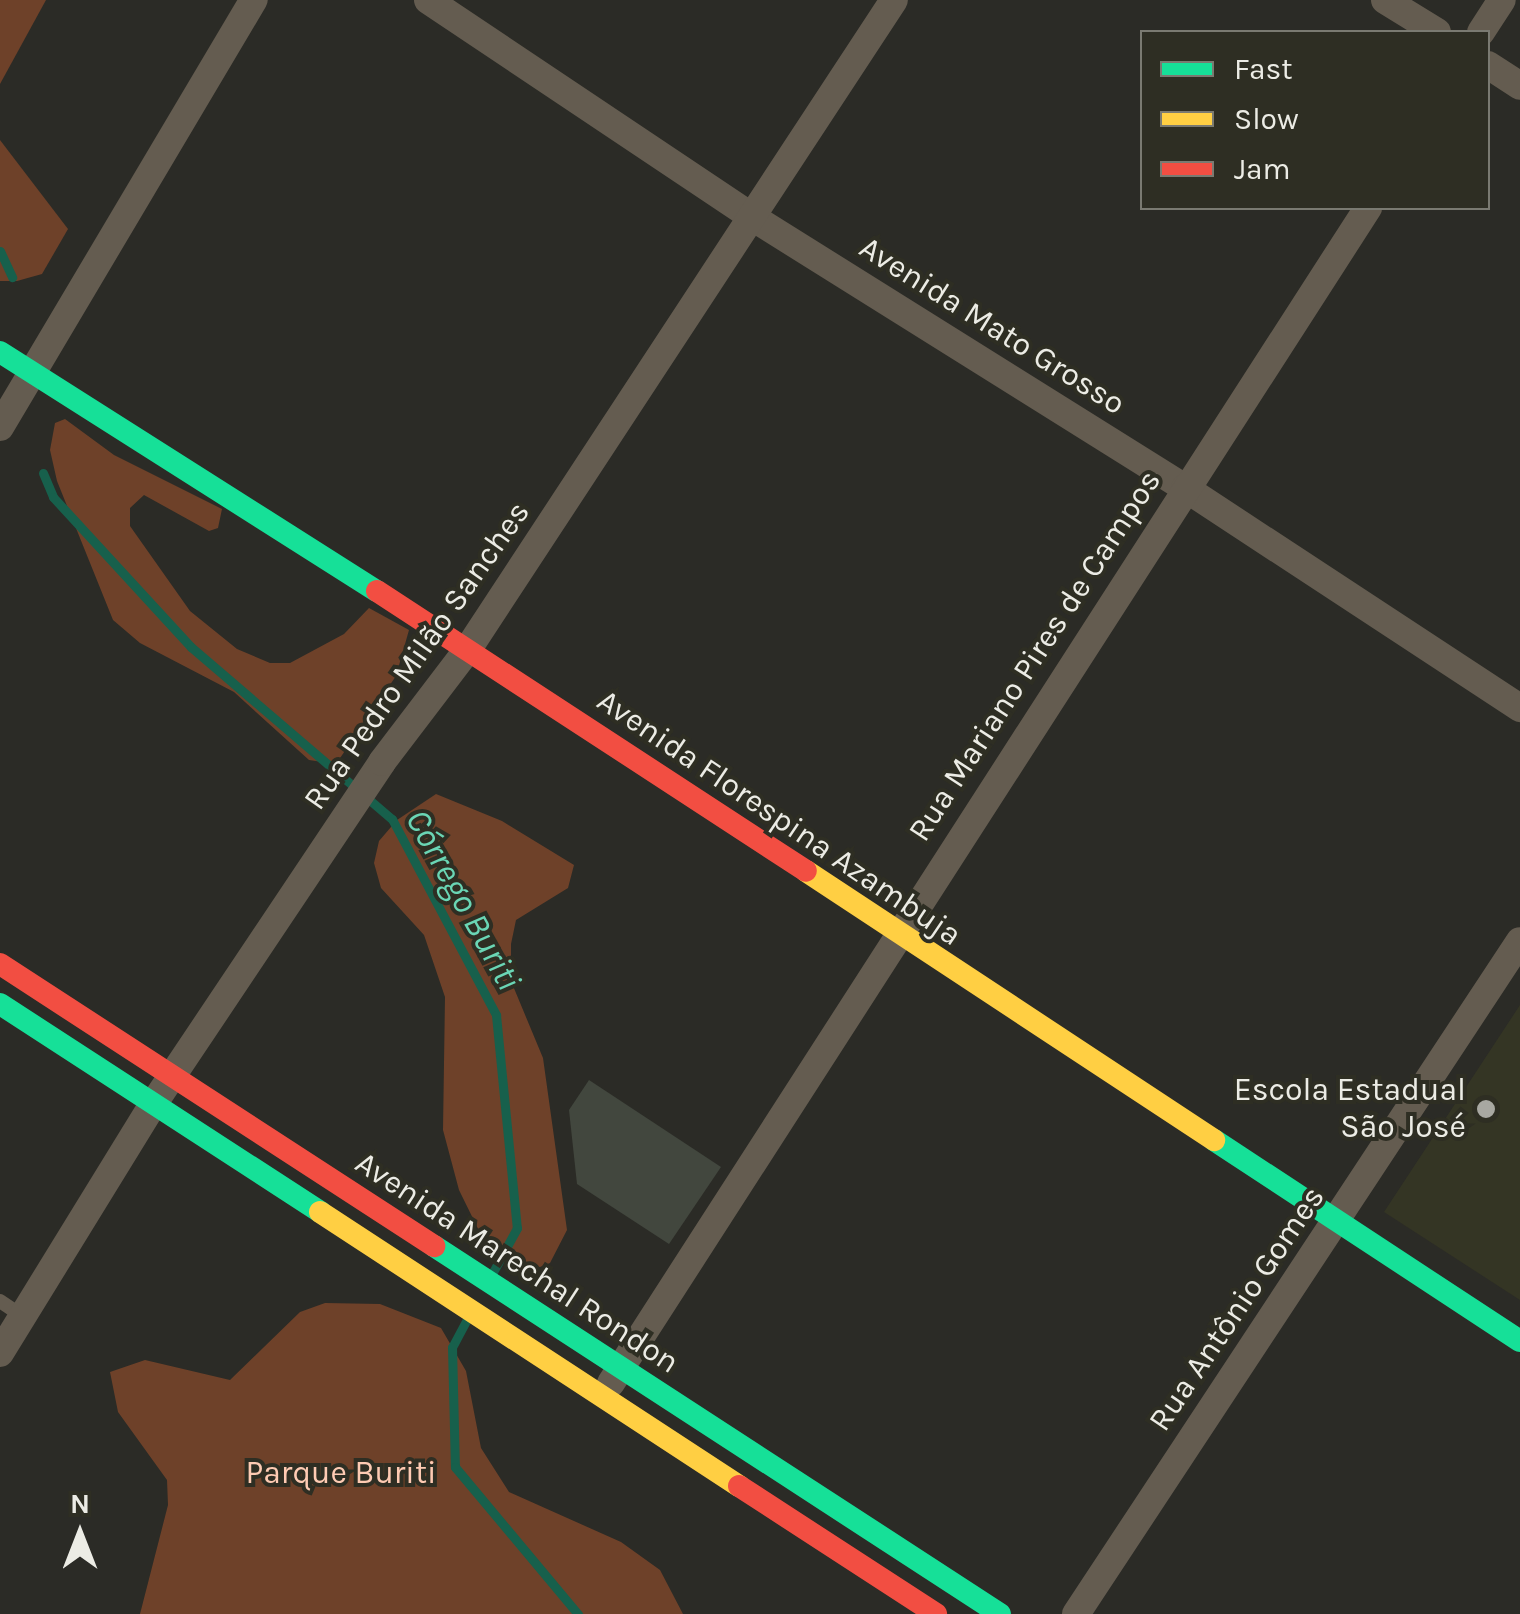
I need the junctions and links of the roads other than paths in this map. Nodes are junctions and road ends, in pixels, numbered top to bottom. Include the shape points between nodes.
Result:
1 (254, 0) edge
2 (428, 0) edge
3 (894, 0) edge
4 (1385, 0) edge
5 (1502, 0) edge
6 (1434, 30) edge
7 (1482, 30) edge
8 (1490, 65) edge
9 (1520, 86) edge
10 (1367, 210) edge
11 (752, 217) junction
12 (0, 352) edge
13 (36, 376) junction
14 (0, 427) edge
15 (1185, 488) junction
16 (468, 650) junction
17 (1520, 708) edge
18 (894, 935) junction
19 (1520, 941) edge
20 (0, 964) edge
21 (0, 1004) edge
22 (173, 1076) junction
23 (154, 1102) junction
24 (1338, 1221) junction
25 (11, 1309) edge
26 (1520, 1340) edge
27 (0, 1353) edge
28 (619, 1370) junction
29 (602, 1397) junction
30 (936, 1614) edge
31 (1000, 1614) edge
32 (1076, 1614) edge

1 - 13 street
2 - 11 street, Avenida Mato Grosso
3 - 11 street, Rua Pedro Milão Sanches
4 - 6 street
5 - 7 street
8 - 9 street
10 - 15 street, Rua Mariano Pires de Campos
11 - 15 street, Avenida Mato Grosso
11 - 16 street, Rua Pedro Milão Sanches
12 - 13 main road, Avenida Florespina Azambuja
13 - 14 street
13 - 16 main road, Avenida Florespina Azambuja
15 - 17 street, Avenida Mato Grosso
15 - 18 street, Rua Mariano Pires de Campos
16 - 18 main road, Avenida Florespina Azambuja
16 - 22 street, Rua Pedro Milão Sanches via 382,762
18 - 24 main road, Avenida Florespina Azambuja
18 - 28 street, Rua Mariano Pires de Campos
19 - 24 street, Rua Antônio Gomes
20 - 22 main road, Avenida Marechal Rondon
21 - 23 main road, Avenida Marechal Rondon
22 - 23 street, Rua Pedro Milão Sanches
22 - 28 main road, Avenida Marechal Rondon
23 - 25 street, Rua Pedro Milão Sanches
23 - 29 main road, Avenida Marechal Rondon
24 - 26 main road, Avenida Florespina Azambuja
24 - 32 street, Rua Antônio Gomes
25 - 27 street, Rua Pedro Milão Sanches
28 - 29 street, Rua Mariano Pires de Campos
28 - 31 main road, Avenida Marechal Rondon
29 - 30 main road, Avenida Marechal Rondon

